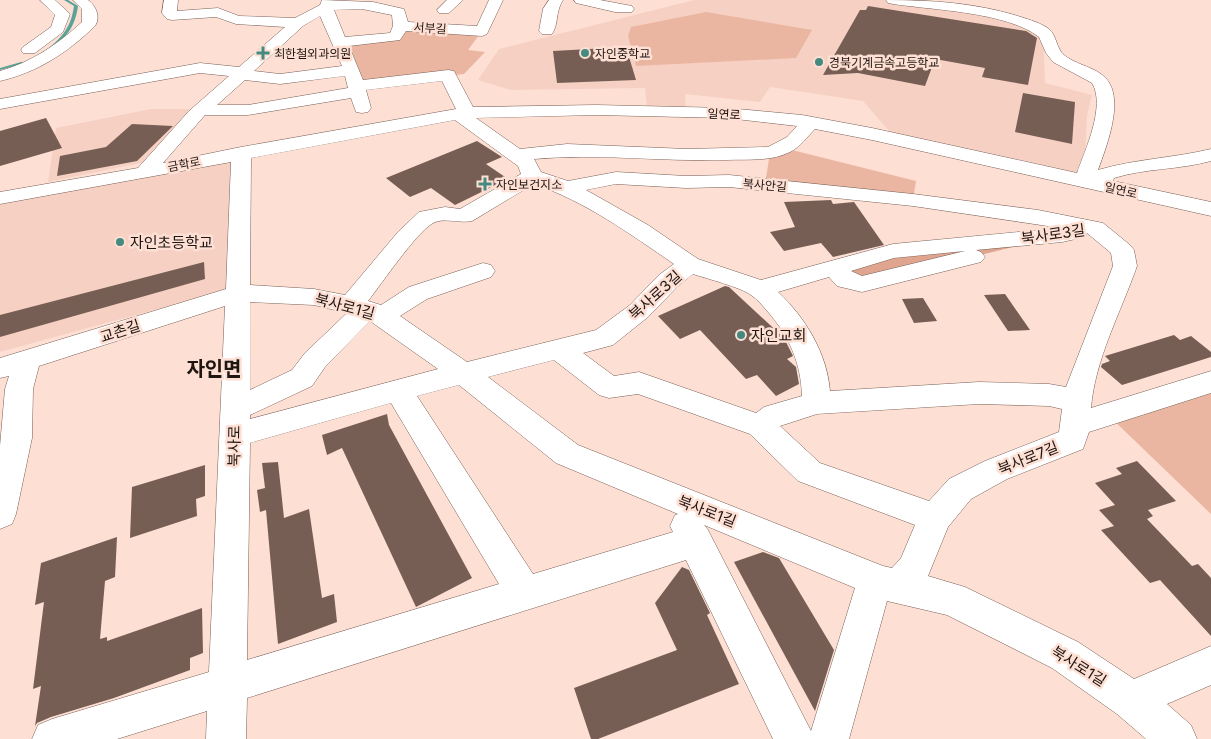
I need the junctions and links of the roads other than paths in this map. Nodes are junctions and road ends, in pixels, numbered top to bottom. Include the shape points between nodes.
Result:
1 (47, 0) edge
2 (80, 0) edge
3 (172, 0) edge
4 (495, 0) edge
5 (556, 0) edge
6 (581, 0) edge
7 (893, 0) edge
8 (329, 2) edge
9 (464, 9) edge
10 (627, 9) dead end
11 (429, 10) dead end
12 (414, 11) dead end
13 (490, 15) junction
14 (400, 19) junction
15 (298, 23) junction
16 (547, 31) dead end
17 (341, 42) junction
18 (0, 62) edge
19 (242, 73) junction
20 (0, 76) edge
21 (355, 83) junction
22 (0, 104) edge
23 (200, 110) junction
24 (463, 113) junction
25 (811, 122) junction
26 (368, 129) junction
27 (241, 153) junction
28 (770, 153) junction
29 (1211, 155) edge
30 (516, 156) junction
31 (145, 172) junction
32 (532, 176) junction
33 (1092, 183) junction
34 (765, 184) junction
35 (567, 188) junction
36 (0, 198) edge
37 (1211, 209) edge
38 (1095, 228) junction
39 (690, 264) junction
40 (483, 271) dead end
41 (760, 289) junction
42 (240, 292) junction
43 (367, 310) junction
44 (558, 349) junction
45 (13, 365) edge
46 (463, 373) junction
47 (1211, 382) edge
48 (398, 390) junction
49 (817, 403) junction
50 (1077, 412) junction
51 (235, 422) junction
52 (760, 426) junction
53 (670, 496) junction
54 (0, 514) edge
55 (935, 518) junction
56 (696, 541) junction
57 (887, 583) junction
58 (524, 593) junction
59 (1211, 665) edge
60 (227, 684) junction
61 (1131, 700) junction
62 (52, 739) edge
63 (226, 739) edge
64 (794, 739) edge
65 (829, 739) edge
66 (1177, 739) edge

1 - 18 street via 63,14 58,29 13,59
2 - 20 street via 88,8 90,24 68,45 40,62
3 - 15 street via 168,13 172,16 218,12 236,20
4 - 13 street, 서부길
5 - 16 street via 550,9
6 - 10 street
7 - 33 street via 985,13 1020,23 1043,32 1057,58 1100,80 1106,90 1103,128
8 - 14 street, 서부길 via 385,7
8 - 15 street
8 - 17 street via 326,12
9 - 11 street
9 - 13 street
12 - 14 street
13 - 14 street, 서부길 via 482,31
14 - 17 street via 396,36
15 - 19 street
17 - 21 street
19 - 21 street via 280,79
19 - 22 street via 200,68
19 - 23 street
21 - 23 street via 248,110
21 - 24 street via 448,75
21 - 26 street
23 - 31 street
24 - 25 street, 일연로 via 596,110 710,113
24 - 26 street, 일연로
24 - 30 street
25 - 28 street via 794,141
25 - 33 street, 일연로
26 - 27 street, 금학로
27 - 31 street, 금학로
27 - 42 street, 북사로
28 - 30 street via 567,150
28 - 34 street
29 - 33 street via 1119,169
30 - 32 street via 527,163
31 - 36 street, 금학로
32 - 35 street
32 - 43 street via 464,216 426,217 406,237
33 - 37 street, 일연로
33 - 38 street, 북사로3길 via 1097,202
34 - 35 street, 북사안길 via 616,178
34 - 38 street, 북사안길 via 958,206
35 - 39 street via 640,230
38 - 41 street, 북사로3길 via 1062,235 893,250
38 - 50 street, 북사로7길 via 1122,250 1125,266 1086,367
39 - 41 street, 북사로3길
39 - 44 street, 북사로3길 via 604,338
40 - 43 street
41 - 49 street via 797,330 810,358 817,384
42 - 43 street, 북사로1길 via 314,297
42 - 45 street, 교촌길
42 - 51 street, 북사로
43 - 46 street, 북사로1길
43 - 51 street via 315,360 302,378
44 - 46 street, 북사로3길
44 - 52 street via 609,387 638,383
45 - 54 street via 19,389 17,438
46 - 48 street, 북사로3길
46 - 53 street, 북사로1길 via 567,454
47 - 50 street
48 - 51 street, 북사로3길
48 - 58 street
49 - 50 street via 979,393 1049,395
49 - 52 street via 774,415
50 - 55 street, 북사로7길 via 1072,440 996,470 960,489
51 - 60 street, 북사로
52 - 55 street via 809,472
53 - 56 street
53 - 57 street, 북사로1길
55 - 57 street, 북사로7길 via 913,570
56 - 58 street
56 - 64 street
57 - 61 street, 북사로1길 via 952,599 1065,655
57 - 65 street, 북사로7길
58 - 60 street
59 - 61 street
60 - 62 street
60 - 63 street, 북사로
61 - 66 street, 북사로1길

